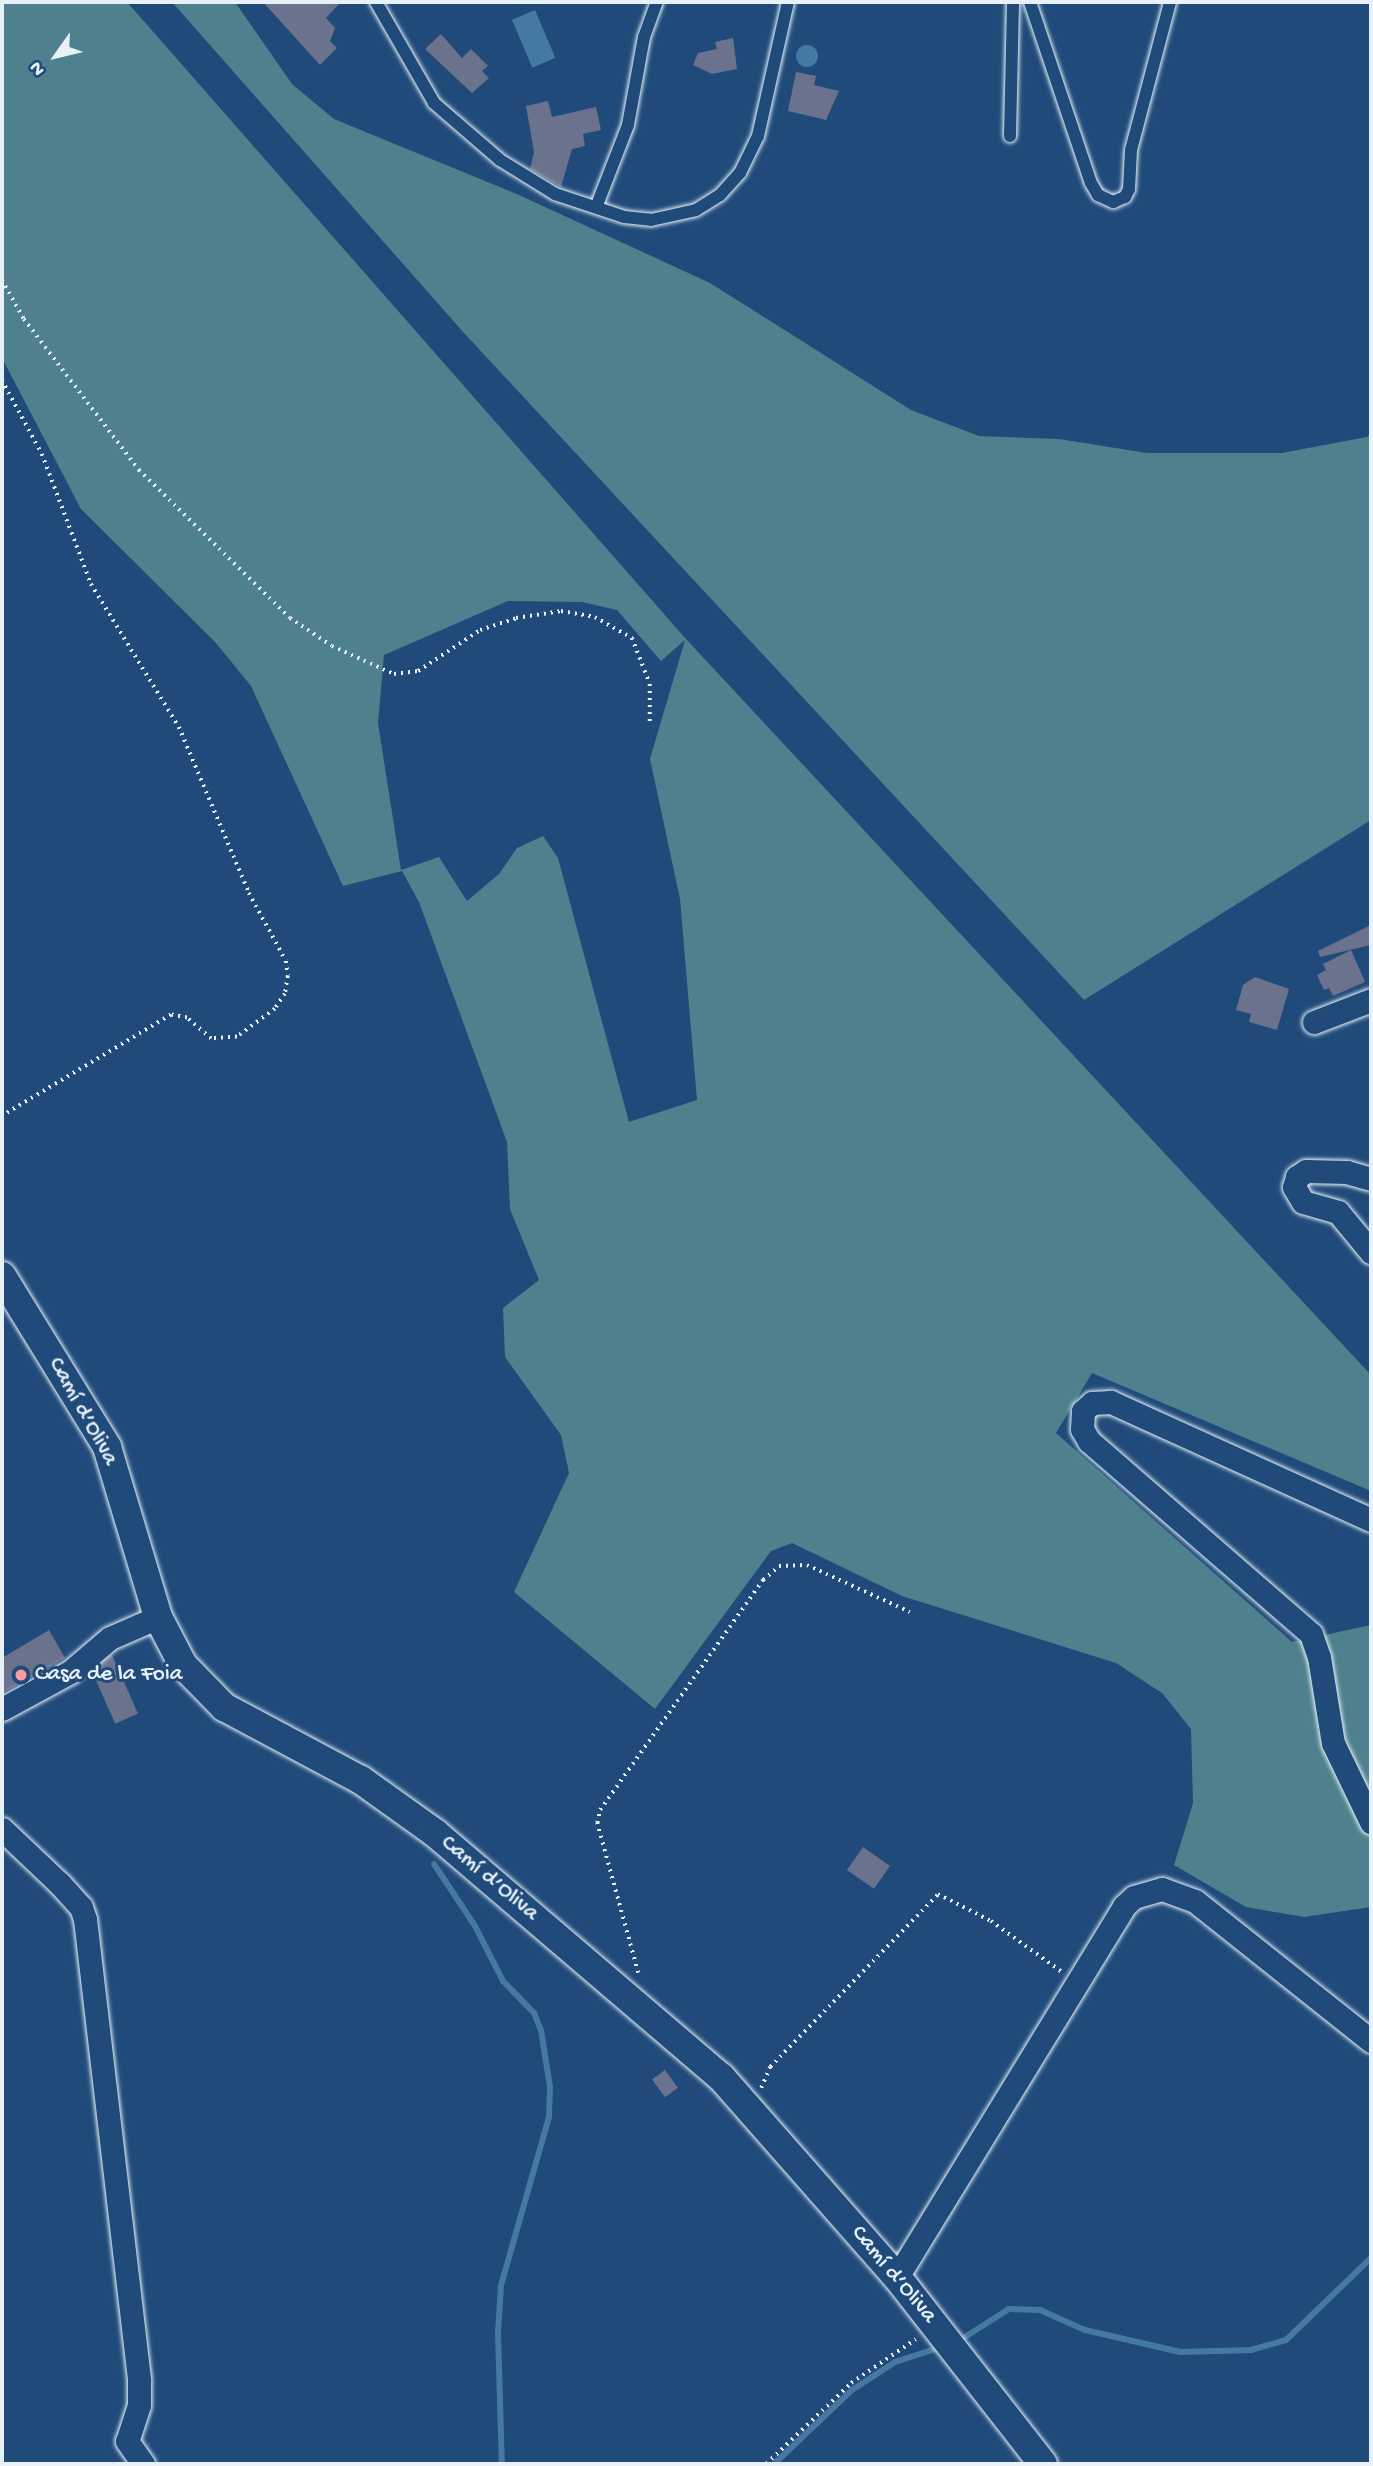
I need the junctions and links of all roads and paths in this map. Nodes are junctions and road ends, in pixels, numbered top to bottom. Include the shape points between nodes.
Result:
1 (376, 2) edge
2 (657, 2) edge
3 (788, 2) edge
4 (1013, 2) edge
5 (1030, 2) edge
6 (1170, 2) edge
7 (1010, 136) dead end
8 (597, 205) junction
9 (2, 280) edge
10 (2, 380) edge
11 (650, 725) dead end
12 (1371, 1000) edge
13 (1314, 1022) dead end
14 (2, 1116) edge
15 (1371, 1179) edge
16 (1371, 1252) edge
17 (2, 1276) edge
18 (1371, 1520) edge
19 (910, 1612) dead end
20 (158, 1618) junction
21 (2, 1709) edge
22 (1371, 1822) edge
23 (2, 1829) edge
24 (1077, 1983) junction
25 (649, 2012) junction
26 (1371, 2041) edge
27 (768, 2098) dead end
28 (897, 2277) junction
29 (936, 2327) junction
30 (143, 2464) edge
31 (766, 2464) edge
32 (1043, 2464) edge

1 - 8 lane via 424,88 449,118 535,185
2 - 8 lane via 644,37 628,125
3 - 8 lane via 758,136 740,173 720,195 696,210 651,220 624,217
4 - 7 lane
5 - 6 lane via 1091,183 1098,195 1113,202 1125,197 1129,189 1131,150
9 - 11 path via 23,319 139,470 290,618 332,646 394,674 418,671 480,630 516,618 561,611 595,617 632,638 650,684
10 - 14 path via 42,454 91,584 179,727 250,893 286,961 288,976 285,994 275,1009 237,1037 211,1039 187,1018 171,1015
12 - 13 street
15 - 16 street via 1347,1172 1306,1171 1297,1177 1294,1187 1303,1202 1338,1212
17 - 20 street, Camí d’Oliva via 107,1447
18 - 22 street via 1111,1402 1091,1403 1083,1411 1082,1429 1089,1441 1311,1634 1320,1657 1333,1743
19 - 25 path via 807,1565 789,1563 770,1571 600,1810 597,1823
20 - 21 street via 110,1638 70,1672
20 - 25 street, Camí d’Oliva via 183,1665 224,1707 320,1756 399,1806
23 - 30 street via 60,1884 81,1907 85,1919 139,2381 139,2405 127,2441
24 - 26 street via 1124,1906 1150,1891 1177,1891
24 - 27 path via 991,1921 938,1894 770,2067 761,2083
24 - 28 street
25 - 28 street, Camí d’Oliva via 721,2077
28 - 29 street, Camí d’Oliva
29 - 31 path via 852,2383
29 - 32 street, Camí d’Oliva

